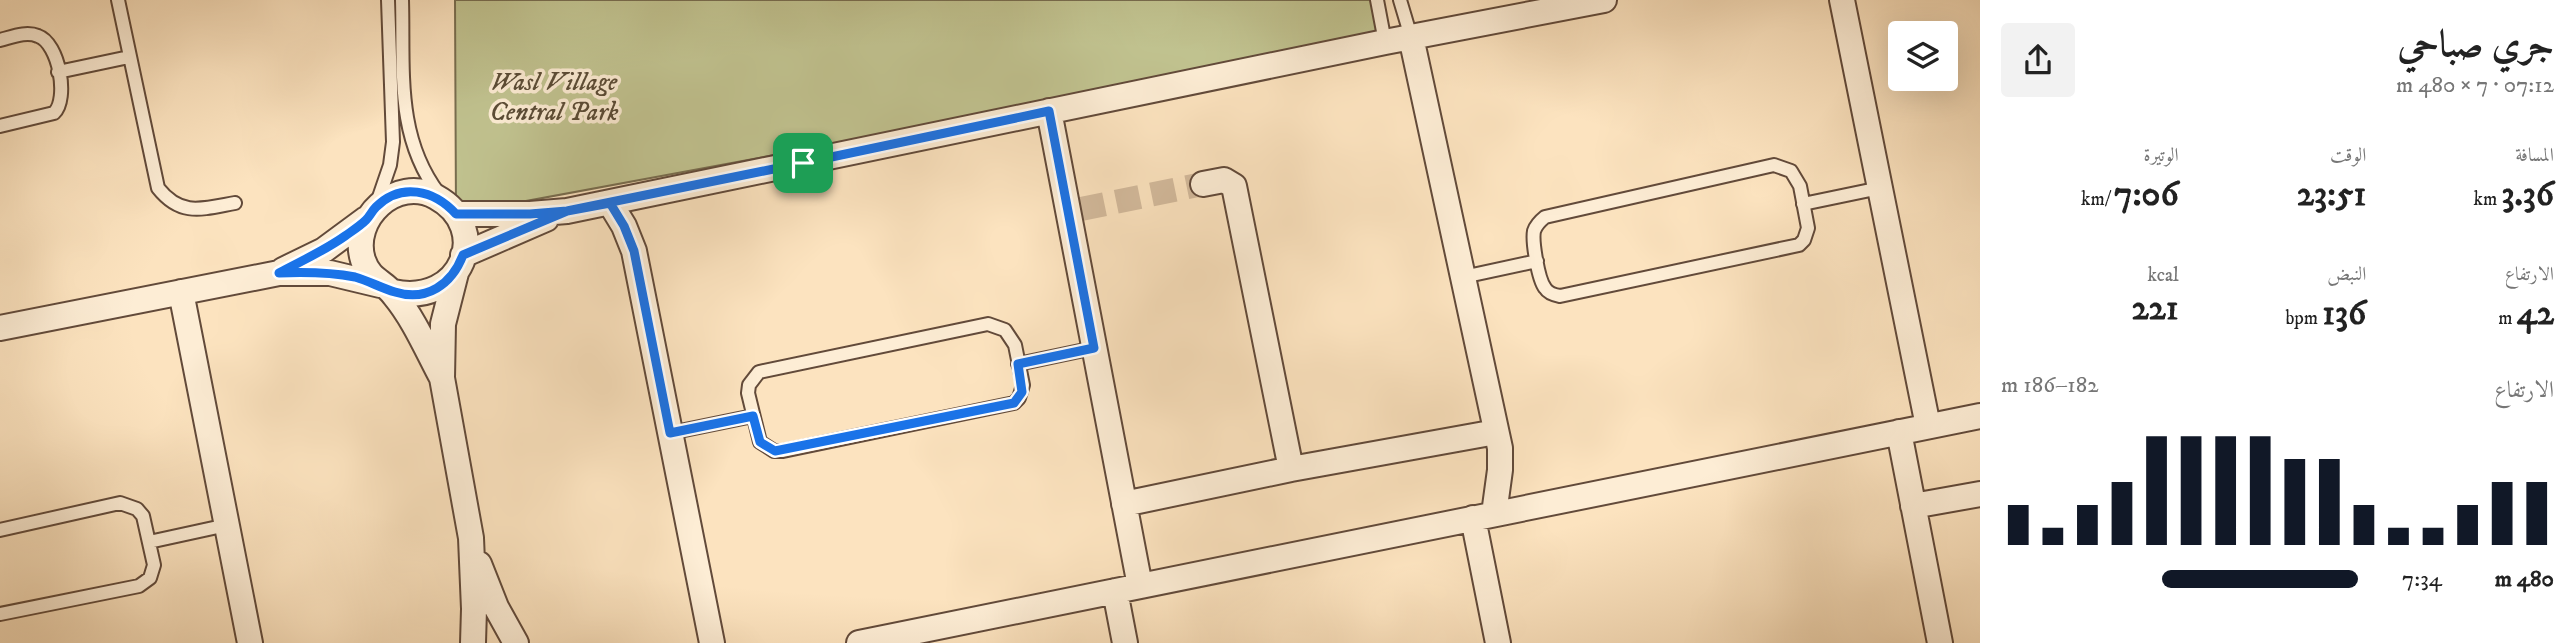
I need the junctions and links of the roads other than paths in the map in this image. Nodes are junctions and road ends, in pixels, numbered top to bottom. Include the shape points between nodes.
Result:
1 (118, 0) edge
2 (388, 0) edge
3 (402, 0) edge
4 (1377, 0) edge
5 (1400, 0) edge
6 (1604, 0) edge
7 (1842, 0) edge
8 (403, 32) junction
9 (389, 33) junction
10 (1411, 37) junction
11 (0, 40) edge
12 (1385, 42) junction
13 (130, 57) junction
14 (58, 72) junction
15 (1049, 111) junction
16 (0, 125) edge
17 (1203, 184) tunnel mouth
18 (1880, 188) junction
19 (235, 203) dead end
20 (610, 203) junction
21 (1803, 204) junction
22 (451, 208) junction
23 (567, 211) junction
24 (371, 214) junction
25 (1537, 261) junction
26 (460, 264) junction
27 (279, 273) junction
28 (1463, 277) junction
29 (386, 288) junction
30 (181, 292) junction
31 (0, 328) edge
32 (1094, 348) junction
33 (1018, 364) junction
34 (442, 378) junction
35 (753, 416) junction
36 (1980, 416) edge
37 (1928, 426) junction
38 (1496, 432) junction
39 (1899, 432) junction
40 (670, 433) junction
41 (1291, 469) junction
42 (1980, 494) edge
43 (1124, 503) junction
44 (1913, 506) junction
45 (1483, 516) junction
46 (227, 525) junction
47 (0, 530) edge
48 (471, 538) junction
49 (149, 542) junction
50 (1140, 586) junction
51 (1115, 591) junction
52 (0, 614) edge
53 (250, 643) edge
54 (473, 643) edge
55 (516, 643) edge
56 (712, 643) edge
57 (859, 643) edge
58 (1125, 643) edge
59 (1498, 643) edge
60 (1940, 643) edge

1 - 13 lane
2 - 9 lane
3 - 8 lane
4 - 12 lane
5 - 10 lane
6 - 10 street
7 - 18 street
8 - 9 lane
8 - 22 lane via 411,141 426,173
9 - 24 lane via 393,142 390,165
10 - 12 street
10 - 28 street
11 - 14 lane via 37,35 51,46
12 - 15 street
13 - 14 lane
13 - 19 lane via 158,188 182,208
14 - 16 lane via 62,96 54,113
15 - 20 street
15 - 32 street via 1075,210
17 - 41 street via 1224,180 1234,186
18 - 21 lane
18 - 37 street
20 - 23 street
20 - 40 street via 634,251
21 - 25 lane via 1807,234 1793,248 1560,296 1545,288
21 - 25 lane via 1797,178 1774,165 1545,217 1535,229
22 - 23 street via 530,214
22 - 24 street via 432,195 410,192 387,198
22 - 26 street via 463,227
23 - 26 street
24 - 27 street via 324,250
24 - 29 street via 360,247 367,268
25 - 28 lane
26 - 29 street via 444,285 428,293 410,296
26 - 34 street via 443,324
27 - 29 street via 330,273
27 - 30 street
28 - 38 street
29 - 34 street via 419,334
30 - 31 street
30 - 46 street
32 - 33 lane
32 - 43 street
33 - 35 lane via 1022,392 1014,403 783,451 760,442
33 - 35 lane via 1011,336 988,324 759,372 749,385
34 - 48 street
35 - 40 lane
36 - 37 street
37 - 39 street
38 - 41 street
38 - 45 street via 1500,470
39 - 44 street
39 - 45 street
40 - 56 street
41 - 43 street
42 - 44 street
43 - 50 street
44 - 60 street
45 - 50 street
45 - 59 street
46 - 49 lane
46 - 53 street
47 - 49 lane via 120,503 143,516
48 - 54 street
48 - 55 street via 491,596
49 - 52 lane via 153,572 145,583
50 - 51 street
51 - 57 street
51 - 58 street

